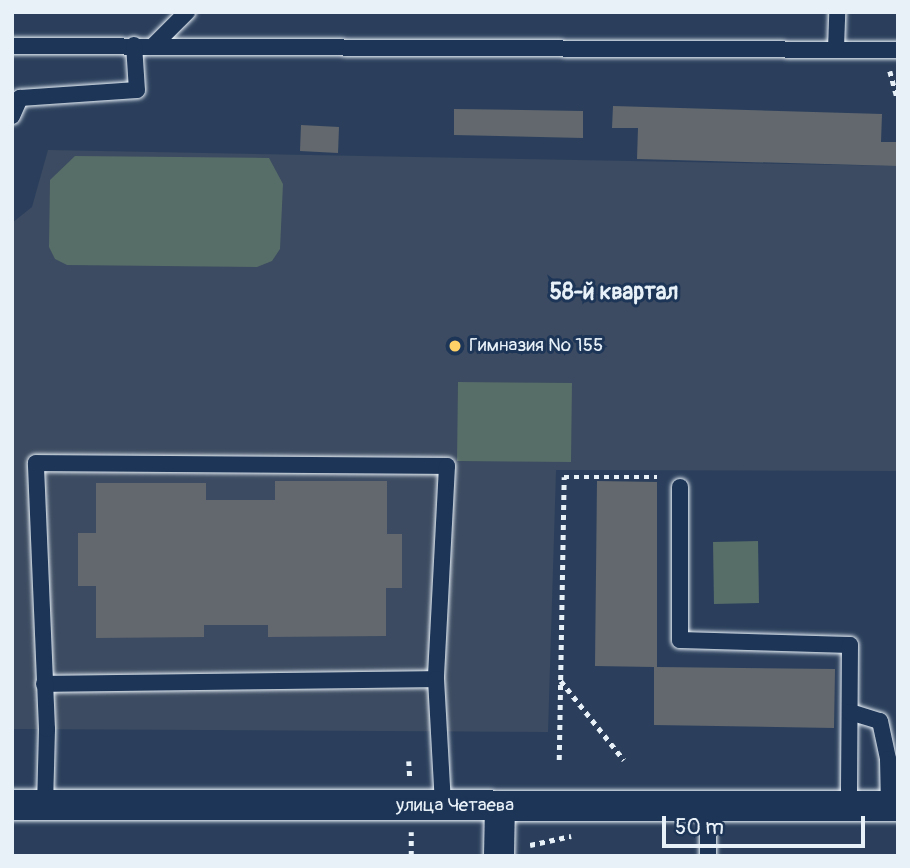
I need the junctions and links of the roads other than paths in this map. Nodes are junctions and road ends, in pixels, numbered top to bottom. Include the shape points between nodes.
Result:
1 (187, 12) edge
2 (837, 12) edge
3 (134, 45) junction
4 (154, 45) junction
5 (12, 46) edge
6 (836, 49) junction
7 (893, 50) edge
8 (12, 116) edge
9 (680, 487) dead end
10 (436, 680) junction
11 (44, 684) junction
12 (850, 712) junction
13 (12, 805) edge
14 (45, 806) junction
15 (443, 806) junction
16 (500, 806) junction
17 (849, 806) junction
18 (893, 806) edge
19 (708, 810) junction
20 (499, 856) edge
21 (708, 856) edge

1 - 4 lane
2 - 6 lane
3 - 4 lane
3 - 5 lane
3 - 8 lane via 137,90 20,98
4 - 6 lane
6 - 7 lane
9 - 12 lane via 680,640 850,645
10 - 11 lane
10 - 11 lane via 447,466 36,463
10 - 15 lane
11 - 14 lane
12 - 17 lane
12 - 18 lane via 880,721
13 - 14 street, улица Четаева
14 - 15 street, улица Четаева
15 - 16 street, улица Четаева
16 - 19 street, улица Четаева
16 - 20 street
17 - 18 street, улица Четаева
17 - 19 street, улица Четаева
19 - 21 lane

